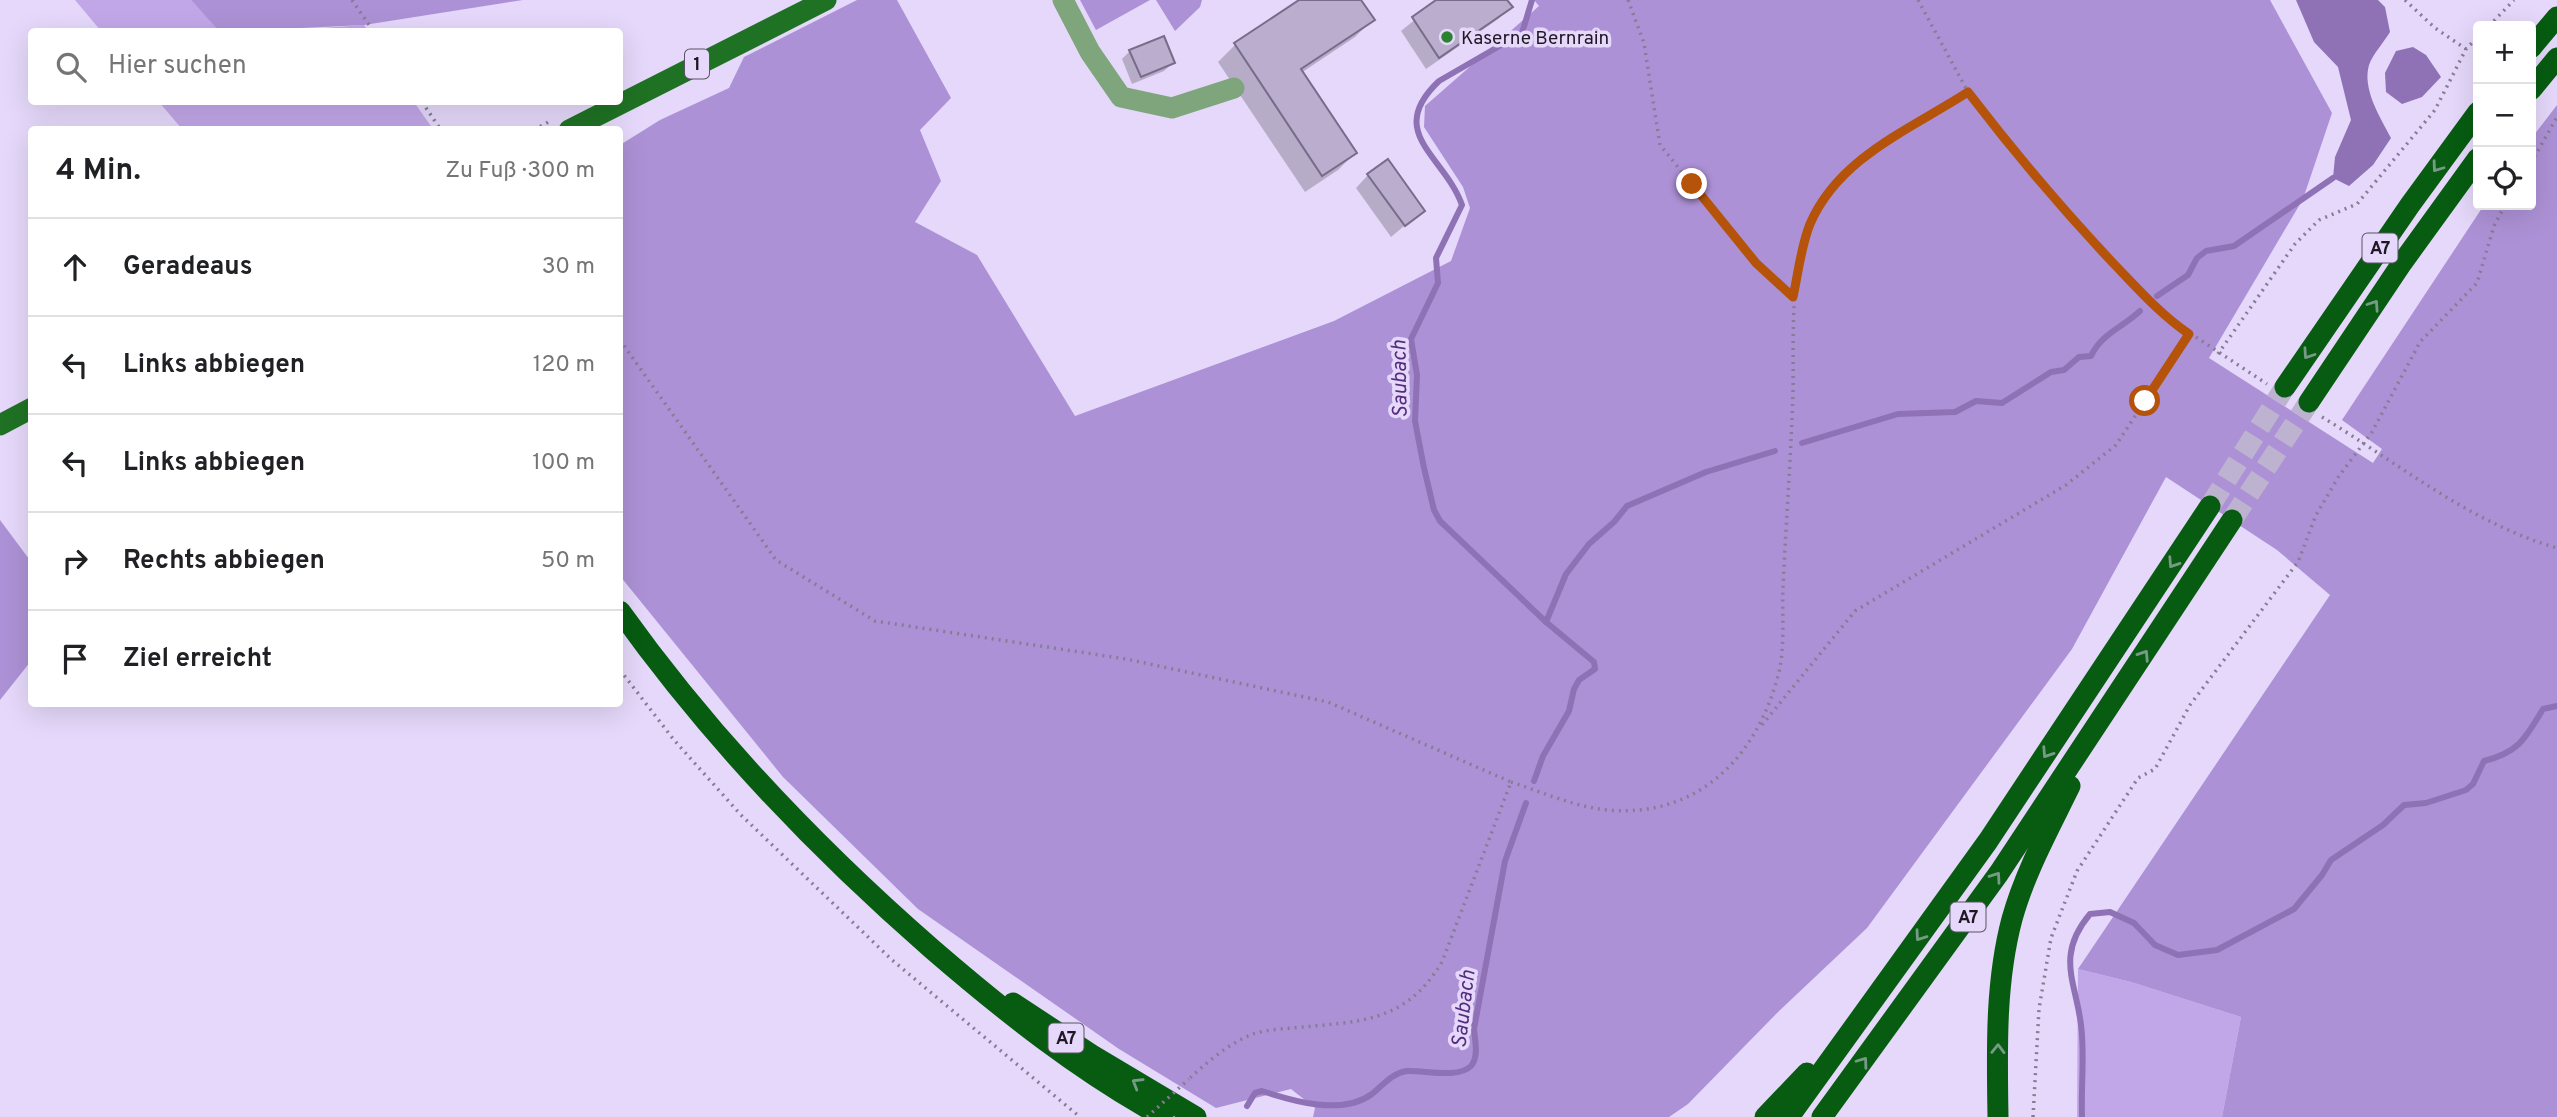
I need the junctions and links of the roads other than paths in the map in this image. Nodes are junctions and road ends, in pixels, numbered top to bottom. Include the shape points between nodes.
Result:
1 (826, 0) edge
2 (1063, 0) edge
3 (2557, 17) edge
4 (2536, 42) edge
5 (2557, 58) edge
6 (2536, 84) edge
7 (1234, 88) dead end
8 (623, 103) edge
9 (618, 105) edge
10 (2473, 119) edge
11 (577, 126) edge
12 (2473, 165) edge
13 (2280, 388) tunnel mouth
14 (2314, 409) tunnel mouth
15 (28, 410) edge
16 (0, 425) edge
17 (2210, 506) tunnel mouth
18 (2232, 520) tunnel mouth
19 (623, 615) edge
20 (2107, 712) junction
21 (938, 954) junction
22 (1871, 1006) junction
23 (1053, 1049) junction
24 (1146, 1117) edge
25 (1163, 1117) edge
26 (1196, 1117) edge
27 (1765, 1117) edge
28 (1789, 1117) edge
29 (1822, 1117) edge
30 (1998, 1117) edge

1 - 8 main road, 1
2 - 7 lane via 1090,52 1121,97 1172,108
3 - 4 highway
5 - 6 highway
9 - 11 main road, 1
10 -> 13 highway, A7
14 -> 12 highway, A7 via 2410,251
15 - 16 main road
17 -> 22 highway, A7 via 2029,780
20 -> 18 highway, A7
19 - 21 highway via 748,773 837,864
29 -> 20 highway, A7 via 1986,892
30 -> 20 highway, A7 via 1999,1006 2013,918 2030,869
21 - 23 highway, A7
26 -> 21 highway, A7
22 - 27 highway, A7
22 - 28 highway, A7
23 - 24 highway, A7
23 - 25 highway, A7

